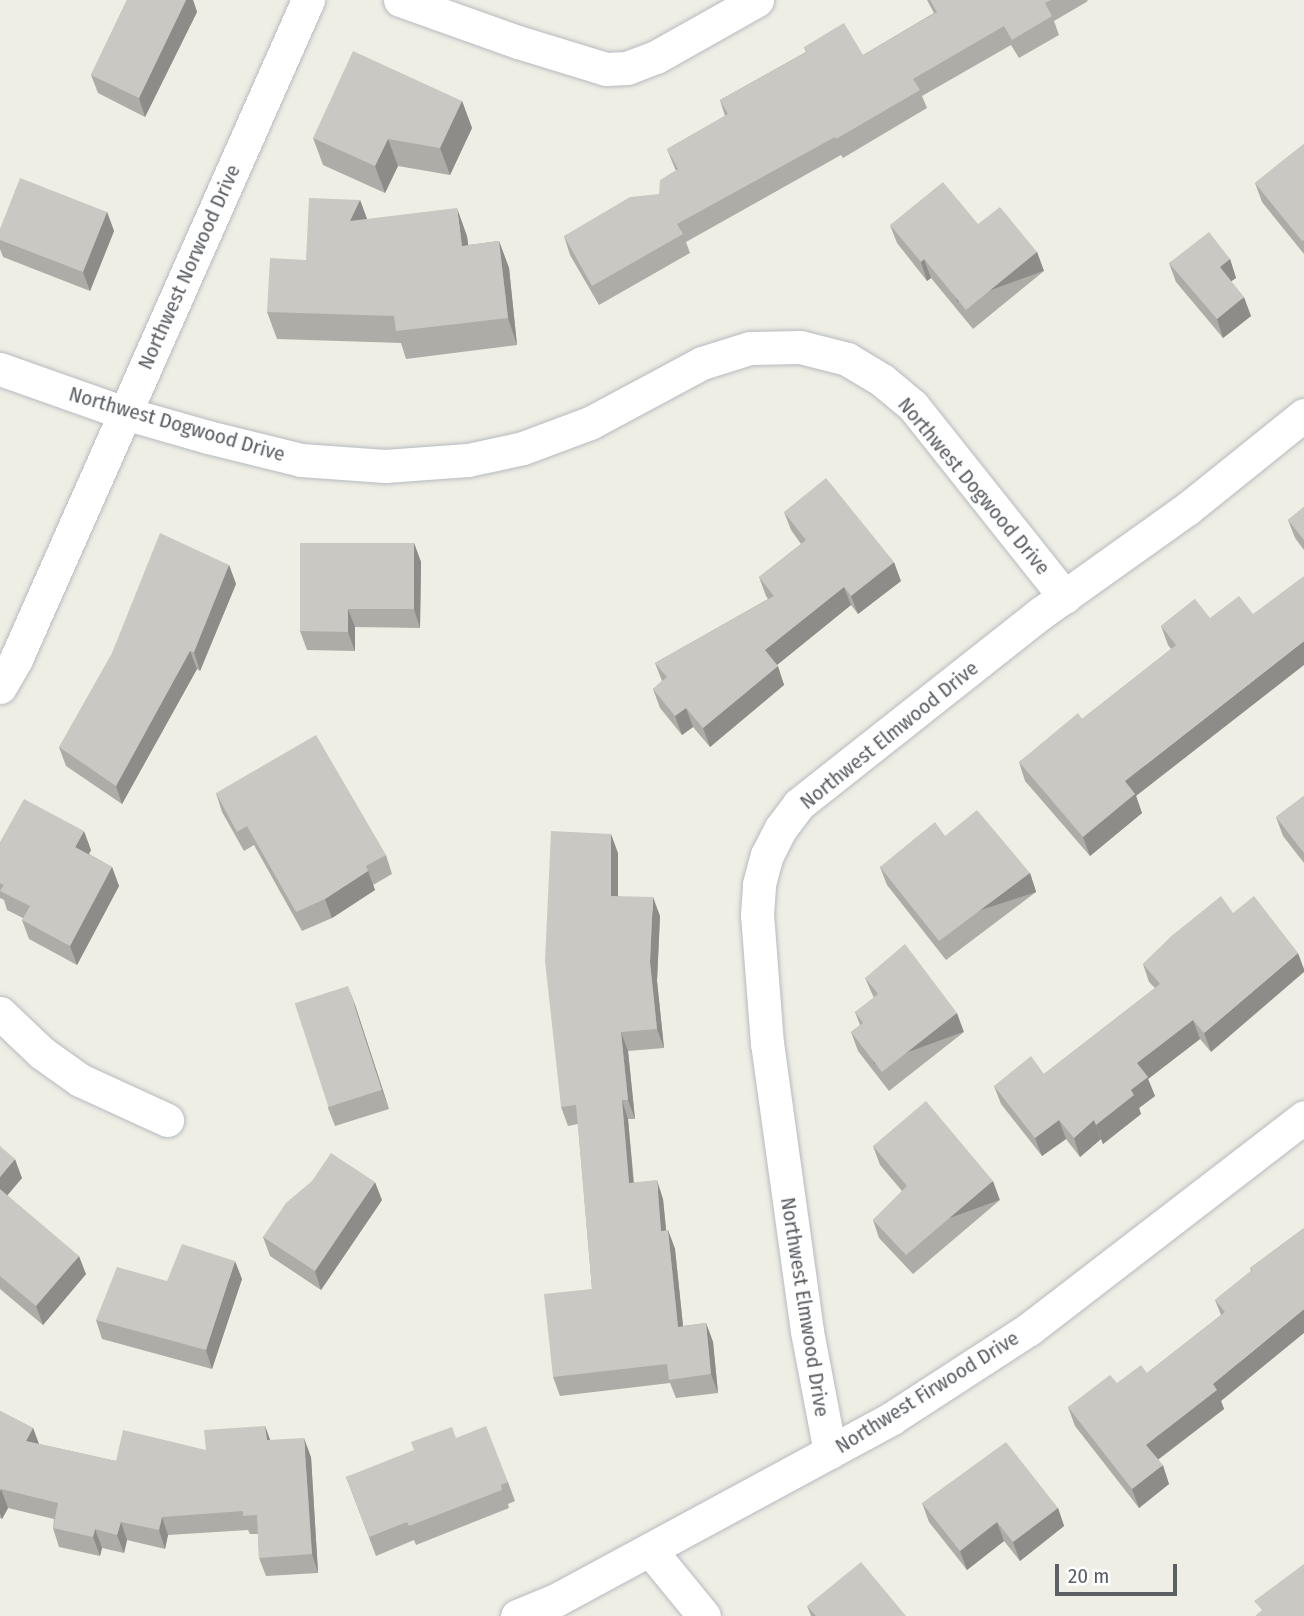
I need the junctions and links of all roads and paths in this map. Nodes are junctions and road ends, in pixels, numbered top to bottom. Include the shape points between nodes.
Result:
1 (307, 0) edge
2 (400, 0) edge
3 (757, 0) edge
4 (0, 369) edge
5 (124, 413) junction
6 (1304, 415) edge
7 (1065, 597) junction
8 (0, 687) edge
9 (0, 1013) edge
10 (1304, 1117) edge
11 (167, 1120) dead end
12 (830, 1452) junction
13 (650, 1550) junction
14 (517, 1616) edge
15 (704, 1616) edge

1 - 5 street, Northwest Norwood Drive
2 - 3 street via 606,69 627,68 656,57
4 - 5 street, Northwest Dogwood Drive
5 - 7 street, Northwest Dogwood Drive via 301,460 384,466 468,460 523,448 590,423 702,363 750,348 800,347 847,359 913,406
5 - 8 street, Northwest Norwood Drive
6 - 7 street, Northwest Elmwood Drive via 1187,509
7 - 12 street, Northwest Elmwood Drive via 799,804 767,855 759,884 757,915 768,1058 803,1305
9 - 11 street via 42,1053 80,1080
10 - 12 street, Northwest Firwood Drive via 1029,1329 892,1418
12 - 13 street, Northwest Firwood Drive
13 - 14 street, Northwest Firwood Drive
13 - 15 street

